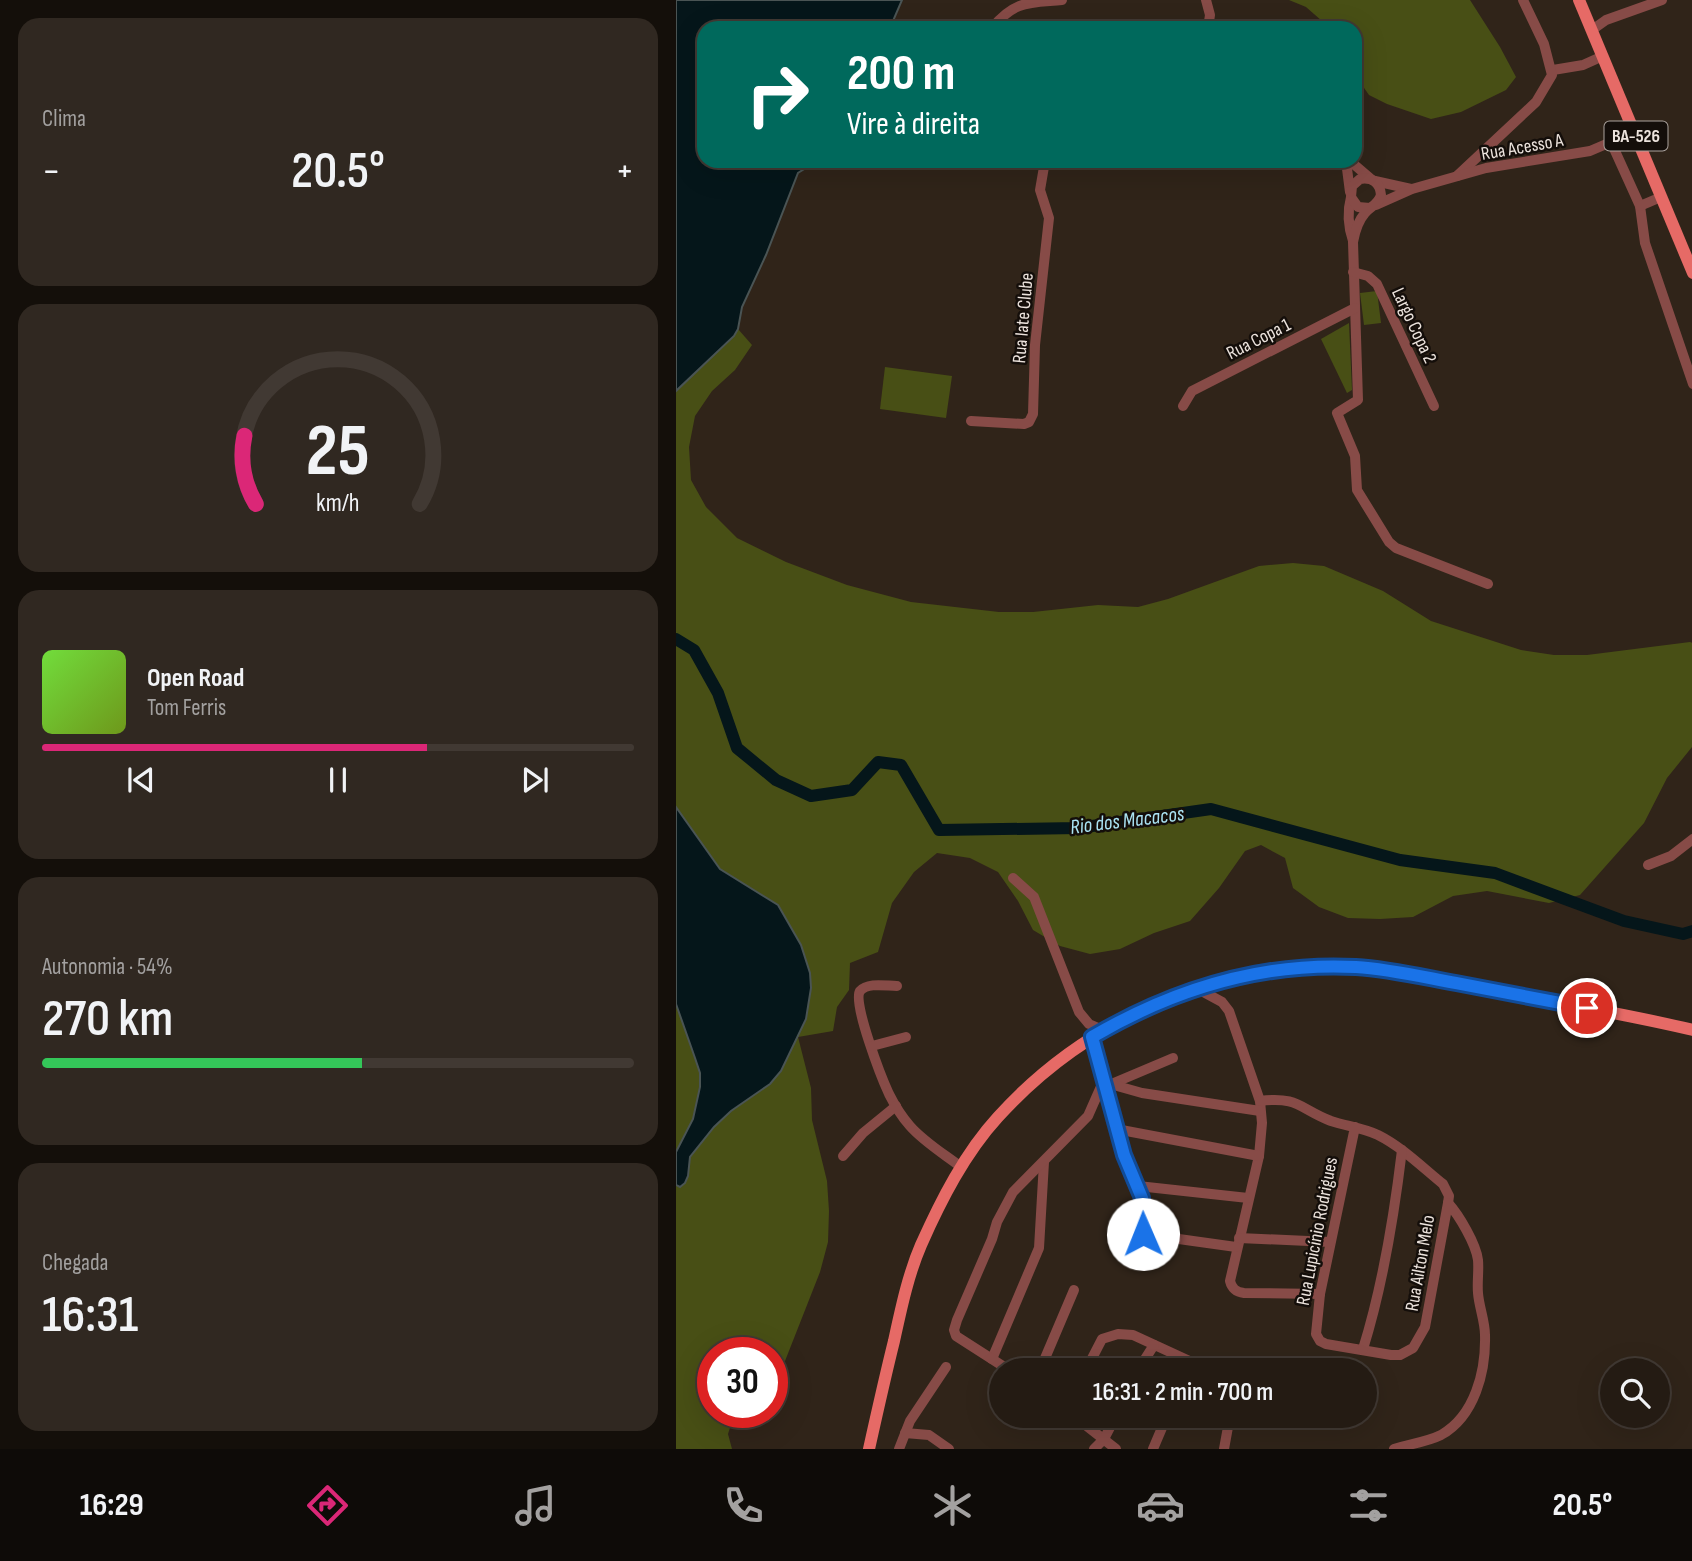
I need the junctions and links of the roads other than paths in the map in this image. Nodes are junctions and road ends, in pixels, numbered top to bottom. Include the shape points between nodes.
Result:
1 (1062, 0) edge
2 (1206, 0) edge
3 (1523, 0) edge
4 (1579, 0) edge
5 (1662, 0) edge
6 (998, 21) edge
7 (1209, 21) edge
8 (1592, 30) junction
9 (1603, 56) junction
10 (1553, 70) junction
11 (1631, 124) junction
12 (1611, 142) junction
13 (1044, 168) edge
14 (1349, 168) edge
15 (1357, 168) edge
16 (1454, 179) junction
17 (1373, 180) junction
18 (1412, 189) junction
19 (1351, 194) junction
20 (1661, 197) junction
21 (1640, 206) junction
22 (1373, 207) junction
23 (1353, 242) junction
24 (1353, 272) junction
25 (1693, 273) edge
26 (1355, 308) junction
27 (1693, 384) edge
28 (1183, 406) dead end
29 (1434, 406) dead end
30 (971, 421) dead end
31 (1488, 584) dead end
32 (1693, 839) edge
33 (1648, 865) dead end
34 (1013, 878) dead end
35 (897, 986) dead end
36 (1198, 989) junction
37 (1693, 1030) edge
38 (1097, 1034) junction
39 (906, 1037) dead end
40 (872, 1046) junction
41 (1173, 1058) dead end
42 (1106, 1084) junction
43 (896, 1106) junction
44 (1260, 1106) junction
45 (1355, 1127) junction
46 (1116, 1129) junction
47 (1402, 1150) junction
48 (843, 1156) dead end
49 (1259, 1156) junction
50 (1044, 1163) junction
51 (961, 1167) junction
52 (1138, 1186) junction
53 (1248, 1198) junction
54 (1448, 1203) junction
55 (1143, 1234) junction
56 (1237, 1242) junction
57 (1330, 1242) junction
58 (1139, 1245) dead end
59 (1074, 1290) dead end
60 (1320, 1294) junction
61 (1321, 1341) joint
62 (1154, 1345) junction
63 (1363, 1349) junction
64 (990, 1358) edge
65 (992, 1358) edge
66 (1044, 1358) edge
67 (1092, 1358) edge
68 (1146, 1358) edge
69 (1177, 1358) edge
70 (946, 1367) dead end
71 (1090, 1428) edge
72 (1110, 1428) edge
73 (1162, 1428) edge
74 (1228, 1428) edge
75 (905, 1433) junction
76 (1104, 1439) junction
77 (869, 1449) edge
78 (899, 1449) edge
79 (949, 1449) edge
80 (1094, 1449) edge
81 (1116, 1449) edge
82 (1153, 1449) edge
83 (1224, 1449) edge
84 (1394, 1449) edge

1 - 6 street via 1022,4
2 - 7 street
3 - 10 street
4 - 8 main road, BA-526
5 - 8 street via 1606,20
8 - 9 main road, BA-526
9 - 10 street
9 - 11 main road, BA-526
10 - 16 street via 1536,102
11 - 12 street, Rua Acesso A
11 - 20 main road, BA-526
12 - 16 street, Rua Acesso A via 1591,151 1486,168
12 - 21 street
13 - 30 street, Rua Iate Clube via 1040,190 1049,218 1032,414 1024,424
14 - 19 street
15 - 17 street
16 - 18 street, Rua Acesso A
17 - 18 street, Rua Acesso A
17 - 19 street via 1356,182
17 - 22 street via 1381,195
18 - 22 street, Rua Acesso A
19 - 22 street via 1358,207
19 - 23 street via 1348,208
20 - 21 street
20 - 25 main road, BA-526
21 - 27 street via 1648,254
22 - 23 street via 1358,223
23 - 24 street
24 - 26 street
24 - 29 street, Largo Copa 2 via 1377,284
26 - 28 street, Rua Copa 1 via 1192,391
26 - 31 street via 1358,400 1337,412 1355,456 1357,490 1396,548
32 - 33 street via 1671,856
34 - 38 street via 1034,897 1079,1012
35 - 40 street via 868,986 857,997
36 - 37 main road via 1268,971 1356,967
36 - 38 main road via 1165,999
36 - 44 street via 1229,1011
38 - 42 street
38 - 51 main road via 1041,1075 997,1118
39 - 40 street
40 - 43 street
41 - 42 street
42 - 44 street, Rua Ailton Melo via 1142,1093
42 - 46 street
42 - 50 street via 1088,1116
43 - 48 street
43 - 51 street via 917,1133
44 - 45 street, Rua Ailton Melo via 1289,1100 1331,1121
44 - 49 street
45 - 47 street, Rua Ailton Melo
45 - 57 street, Rua Lupicínio Rodrigues
46 - 49 street
46 - 52 street
47 - 54 street, Rua Ailton Melo via 1443,1184
47 - 63 street, Rua Ailton Melo via 1374,1317
49 - 53 street
50 - 64 street via 1005,1206 954,1330 963,1343
50 - 65 street via 1039,1248
51 - 77 main road via 920,1247
52 - 53 street
52 - 55 street
53 - 56 street
54 - 63 street, Rua Ailton Melo via 1420,1339 1400,1355
54 - 84 street via 1475,1249 1478,1263 1485,1334 1480,1382 1452,1427
55 - 56 street
55 - 58 street
56 - 57 street
56 - 60 street via 1230,1281 1234,1289
57 - 60 street, Rua Lupicínio Rodrigues
59 - 66 street
60 - 61 street, Rua Lupicínio Rodrigues via 1316,1329
61 - 63 street, Rua Ailton Melo
62 - 67 street via 1118,1334 1098,1344
62 - 68 street
62 - 69 street
70 - 75 street
71 - 76 street
72 - 76 street
73 - 82 street
74 - 83 street
75 - 78 street
75 - 79 street via 929,1435
76 - 80 street
76 - 81 street

